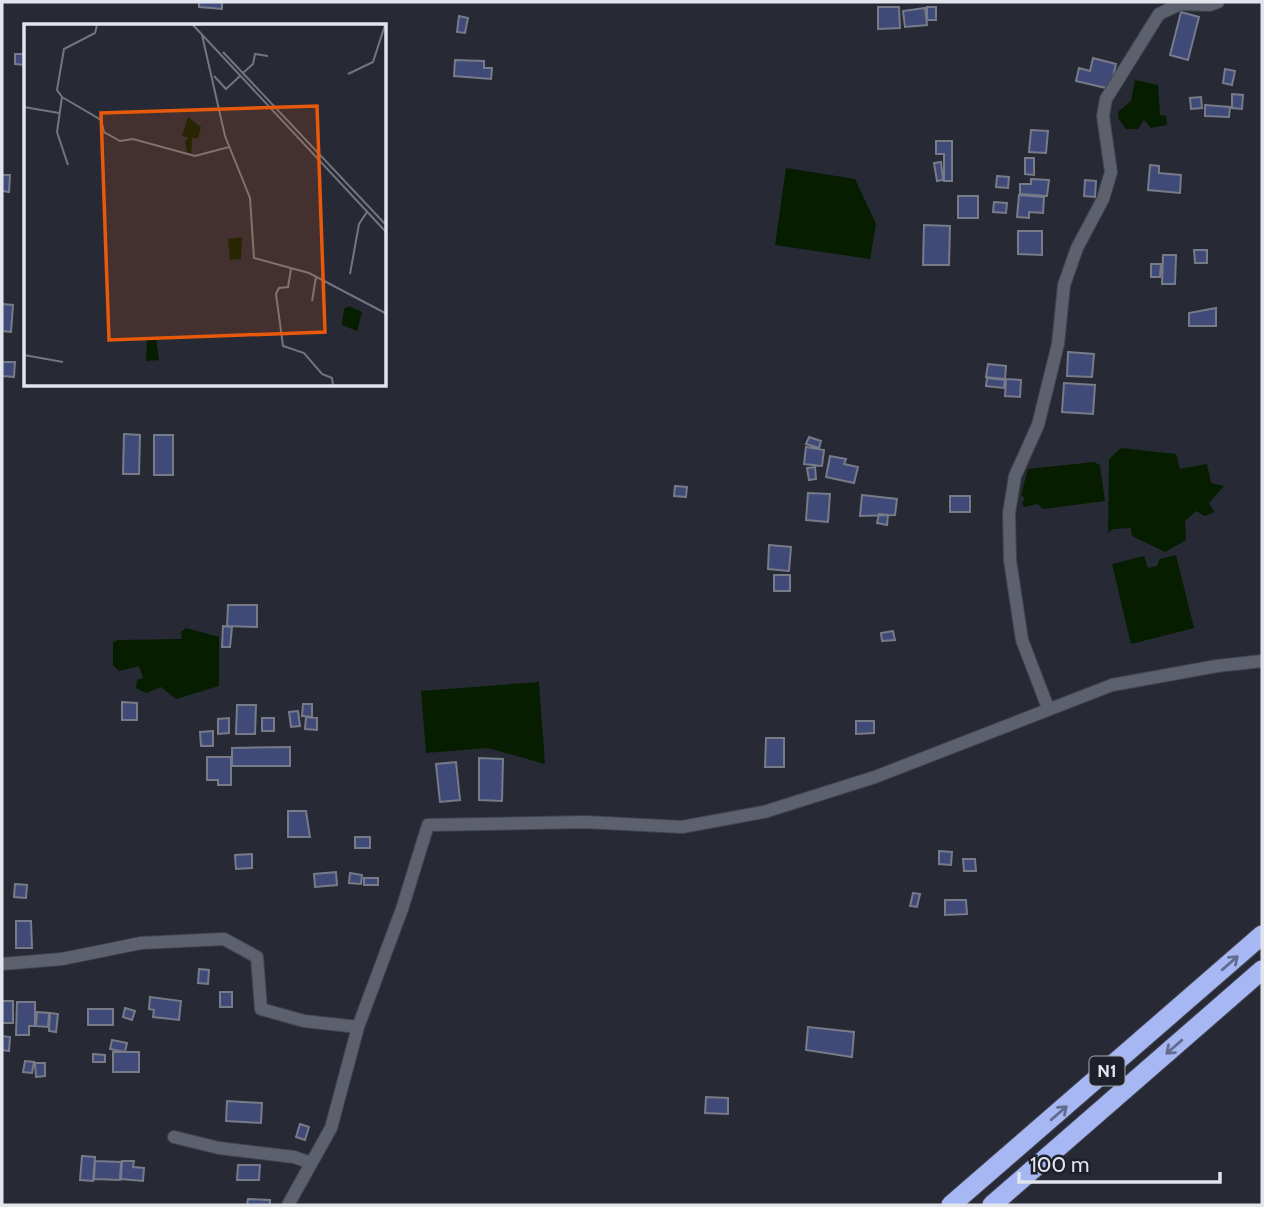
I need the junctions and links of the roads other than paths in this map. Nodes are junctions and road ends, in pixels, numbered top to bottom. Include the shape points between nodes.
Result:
1 (1218, 2) edge
2 (1262, 662) edge
3 (1048, 708) junction
4 (1262, 935) edge
5 (2, 964) edge
6 (1262, 970) edge
7 (358, 1027) junction
8 (174, 1137) dead end
9 (311, 1163) junction
10 (288, 1205) edge
11 (951, 1205) edge
12 (992, 1205) edge

1 - 3 street via 1180,4 1159,14 1106,99 1103,116 1111,172 1064,285 1058,344 1038,425 1015,476 1009,513 1010,560 1020,629
2 - 3 street via 1112,685
3 - 7 street via 898,768 764,812 682,827 584,822 428,825
11 -> 4 highway, N1
5 - 7 street via 62,959 141,943 224,939 257,957 261,1009 304,1021
6 -> 12 highway, N1
7 - 9 street via 331,1129
8 - 9 street
9 - 10 street

